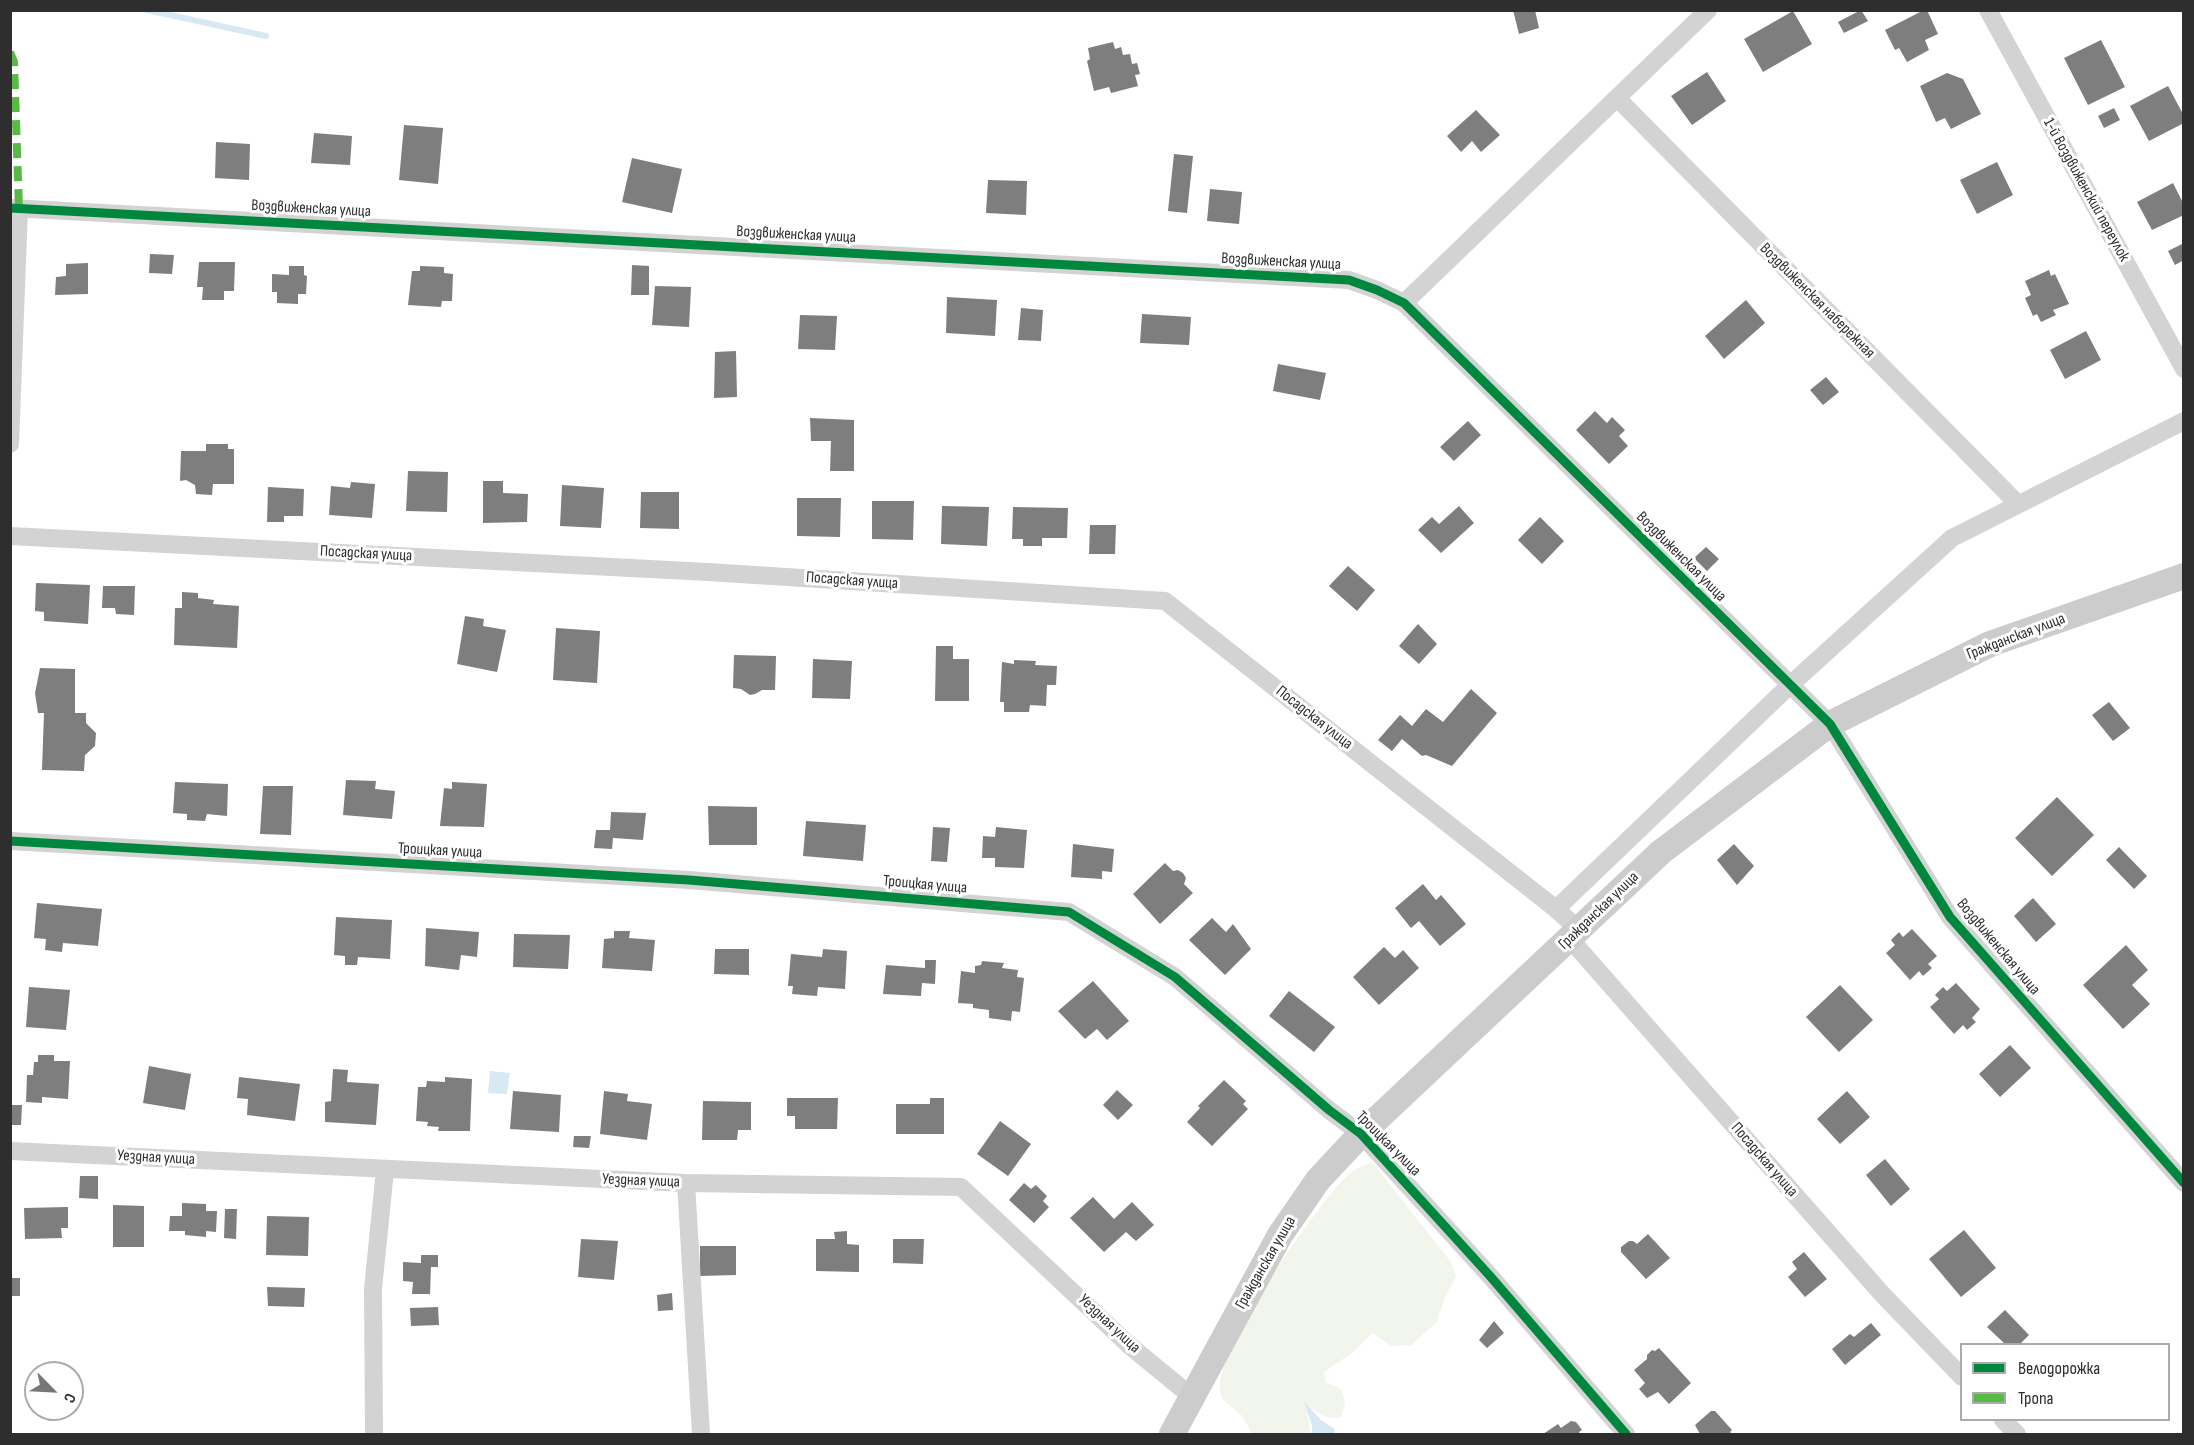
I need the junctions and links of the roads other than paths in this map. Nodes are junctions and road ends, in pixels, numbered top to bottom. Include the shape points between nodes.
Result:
1 (1708, 10) edge
2 (1988, 10) edge
3 (1617, 98) junction
4 (15, 208) edge
5 (1404, 303) junction
6 (2184, 369) edge
7 (2184, 421) edge
8 (10, 444) edge
9 (2018, 504) junction
10 (10, 536) edge
11 (2184, 576) edge
12 (1789, 686) junction
13 (1830, 724) junction
14 (10, 841) edge
15 (1556, 909) junction
16 (1574, 934) junction
17 (1361, 1134) junction
18 (10, 1151) edge
19 (385, 1170) junction
20 (686, 1183) junction
21 (2184, 1183) edge
22 (1960, 1375) edge
23 (1191, 1396) junction
24 (2005, 1421) edge
25 (375, 1434) edge
26 (700, 1434) edge
27 (1172, 1434) edge
28 (1626, 1434) edge
29 (2017, 1434) edge

1 - 3 street
2 - 6 street, 1-й Воздвиженский переулок
3 - 5 street
3 - 9 street, Воздвиженская набережная
4 - 5 street, Воздвиженская улица via 1349,280
4 - 8 street
5 - 12 street, Воздвиженская улица
7 - 9 street
9 - 12 street via 1952,538
10 - 15 street, Посадская улица via 696,571 1165,600
11 - 13 street, Гражданская улица via 1990,644
12 - 13 street, Воздвиженская улица
12 - 15 street
13 - 16 street, Гражданская улица via 1660,852
13 - 21 street, Воздвиженская улица via 1950,917
14 - 17 street, Троицкая улица via 689,880 1069,912 1175,977
15 - 16 street, Посадская улица
16 - 17 street, Гражданская улица
16 - 22 street, Посадская улица via 1882,1294
17 - 23 street, Гражданская улица via 1318,1180 1280,1234
17 - 28 street, Троицкая улица
18 - 19 street, Уездная улица
19 - 20 street, Уездная улица
19 - 25 street via 373,1289
20 - 23 street, Уездная улица via 961,1186 1130,1346
20 - 26 street
23 - 27 street, Гражданская улица
24 - 29 street

